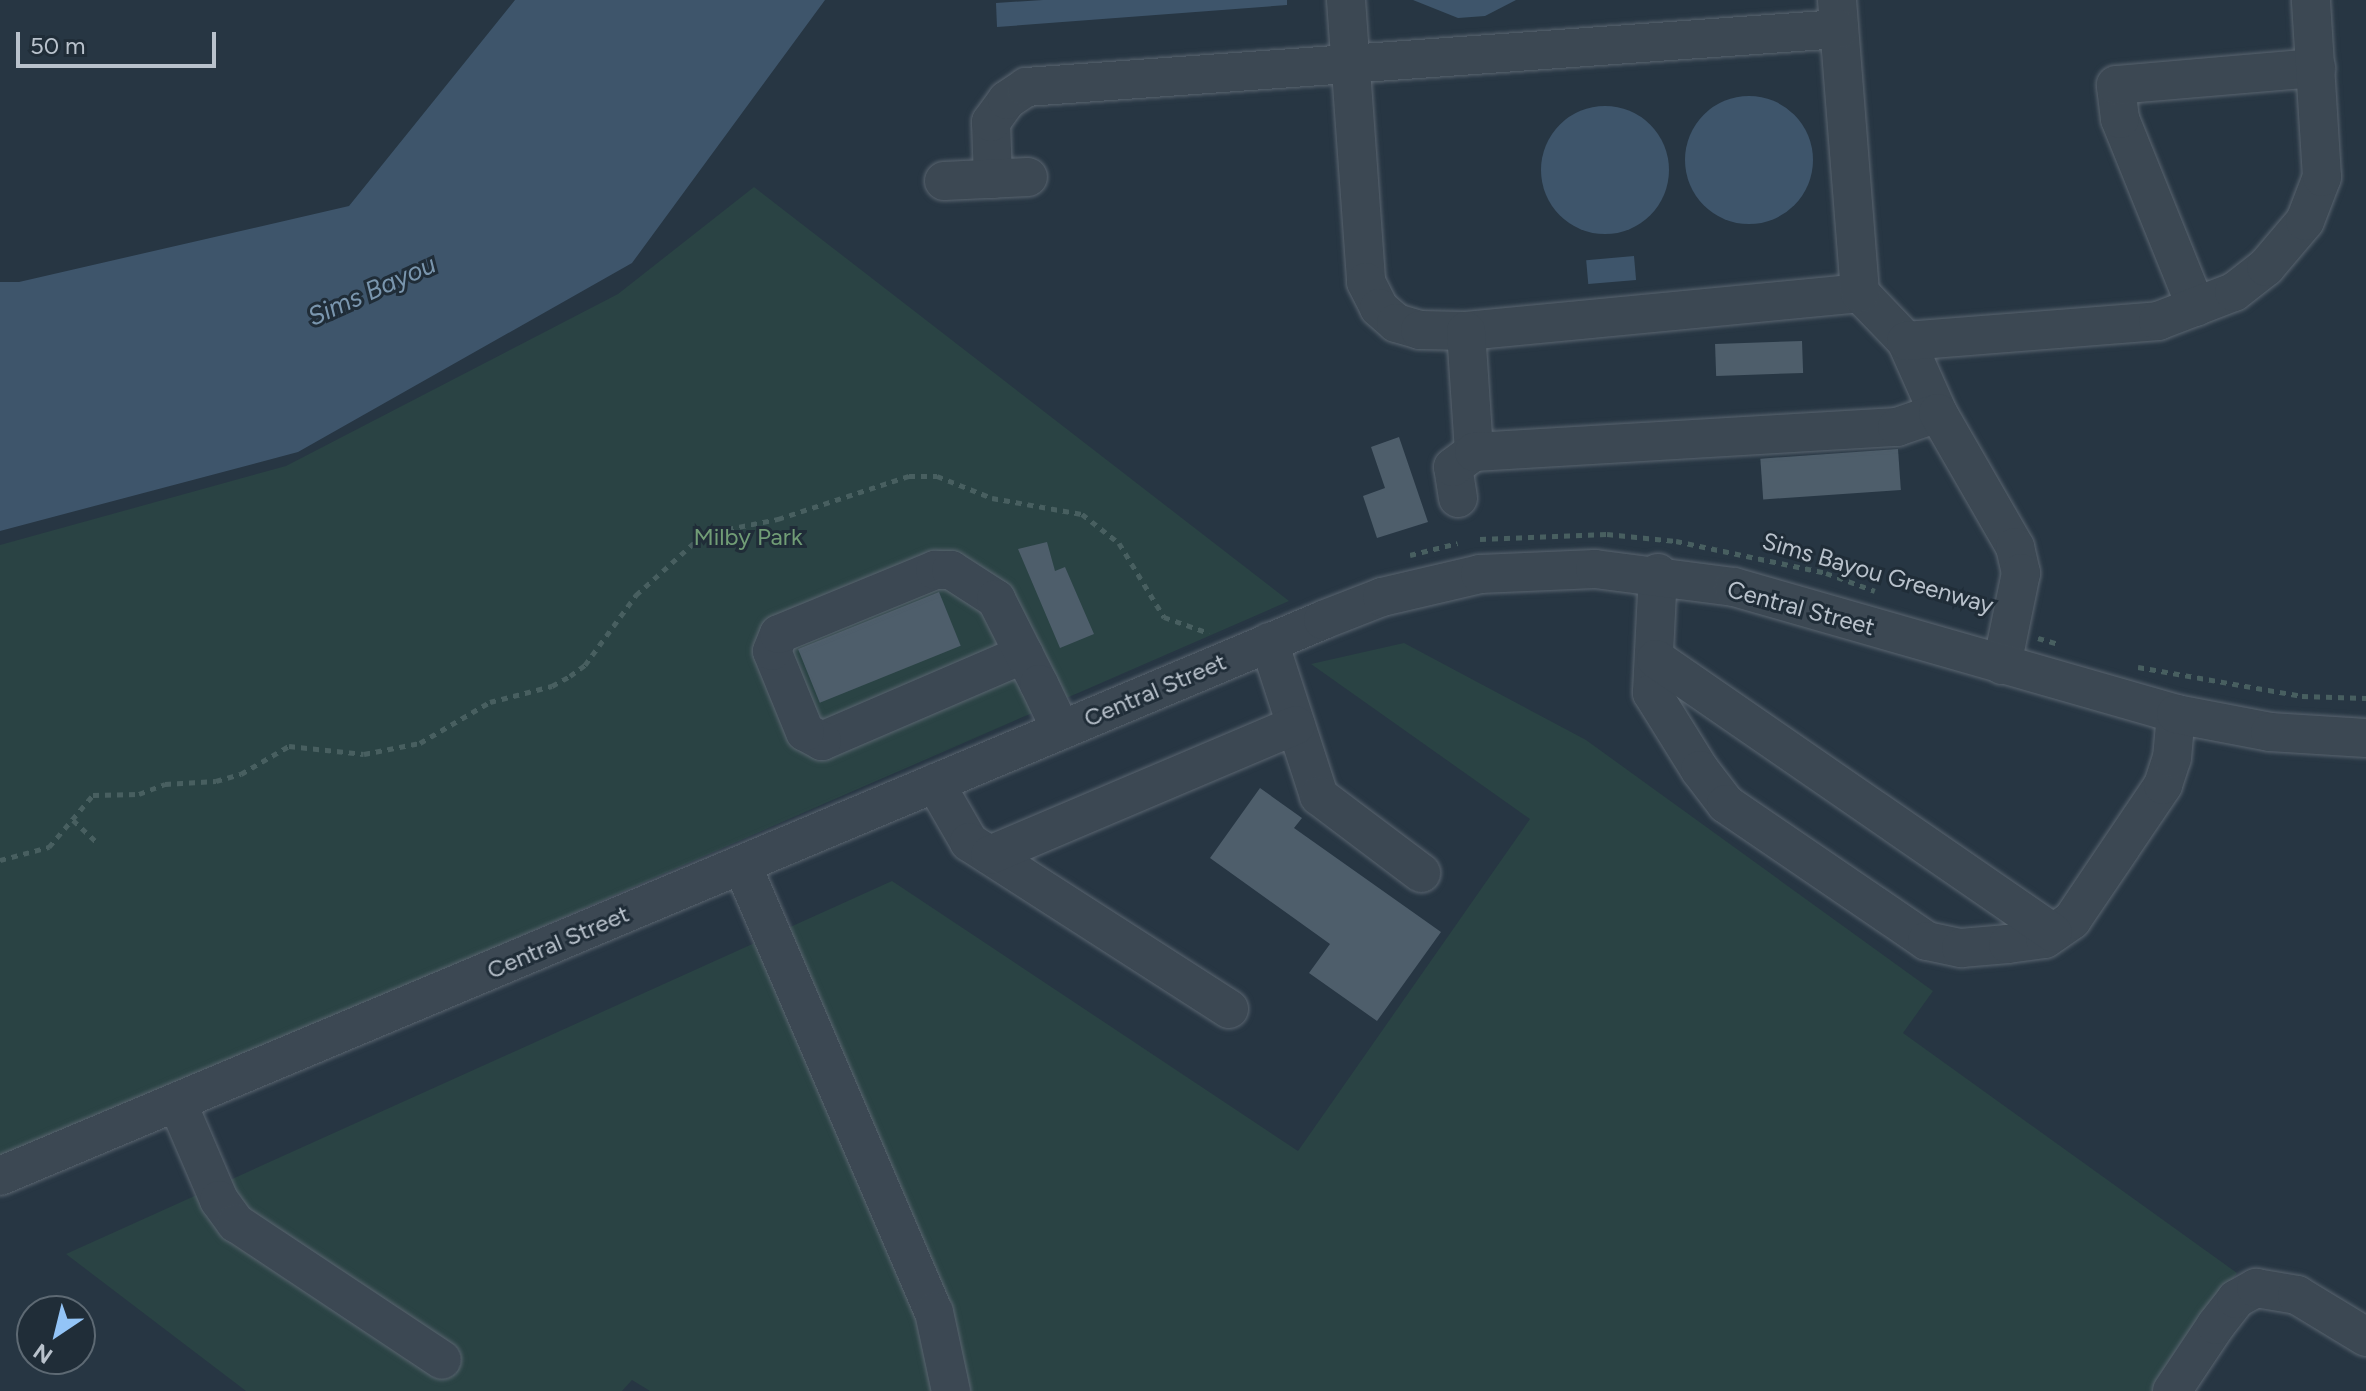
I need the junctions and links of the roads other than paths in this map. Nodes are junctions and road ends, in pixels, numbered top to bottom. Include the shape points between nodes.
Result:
1 (1346, 0) edge
2 (2311, 0) edge
3 (1838, 15) edge
4 (1350, 62) junction
5 (2316, 68) junction
6 (944, 181) dead end
7 (1860, 293) junction
8 (2196, 307) junction
9 (1466, 331) junction
10 (1906, 341) junction
11 (1938, 413) junction
12 (1474, 452) junction
13 (1458, 498) dead end
14 (1658, 573) junction
15 (1269, 642) junction
16 (2006, 647) junction
17 (1024, 654) junction
18 (1656, 659) junction
19 (2176, 714) junction
20 (1296, 725) junction
21 (1061, 730) junction
22 (2366, 738) edge
23 (935, 783) junction
24 (990, 855) junction
25 (742, 865) junction
26 (1421, 873) dead end
27 (2053, 933) junction
28 (1229, 1009) dead end
29 (177, 1102) junction
30 (0, 1176) edge
31 (2366, 1337) edge
32 (442, 1360) dead end
33 (951, 1391) edge
34 (2172, 1391) edge

1 - 4 street
2 - 5 street
3 - 4 street
3 - 7 street
4 - 6 street via 1026,87 1007,100 991,122 1011,178
4 - 9 street via 1366,282 1379,308 1396,323 1420,330
5 - 8 street via 2322,177 2305,221 2266,267 2234,292
5 - 8 street via 2116,85 2120,119
7 - 9 street
7 - 10 street
8 - 10 street via 2158,321
9 - 12 street
10 - 11 street
11 - 12 street via 1897,427
11 - 16 street via 2015,547 2021,573
12 - 13 street via 1453,467
14 - 15 street, Central Street via 1532,568 1480,574 1382,597
14 - 16 street, Central Street
14 - 18 street
15 - 20 street
15 - 21 street, Central Street
16 - 19 street, Central Street
17 - 17 street via 996,599 951,570 935,570 779,634 772,651 805,732 822,741
17 - 21 street
18 - 27 street
18 - 27 street via 1652,693 1700,770 1739,813 1927,941 1961,948 2045,939
19 - 22 street, Central Street via 2270,732
19 - 27 street via 2163,785 2072,920
20 - 24 street
20 - 26 street via 1324,803
21 - 23 street, Central Street
23 - 24 street via 969,842
23 - 25 street, Central Street
24 - 28 street
25 - 29 street, Central Street
25 - 33 street via 934,1312
29 - 30 street, Central Street
29 - 32 street via 219,1200 236,1223
31 - 34 street via 2297,1295 2256,1288 2236,1299

